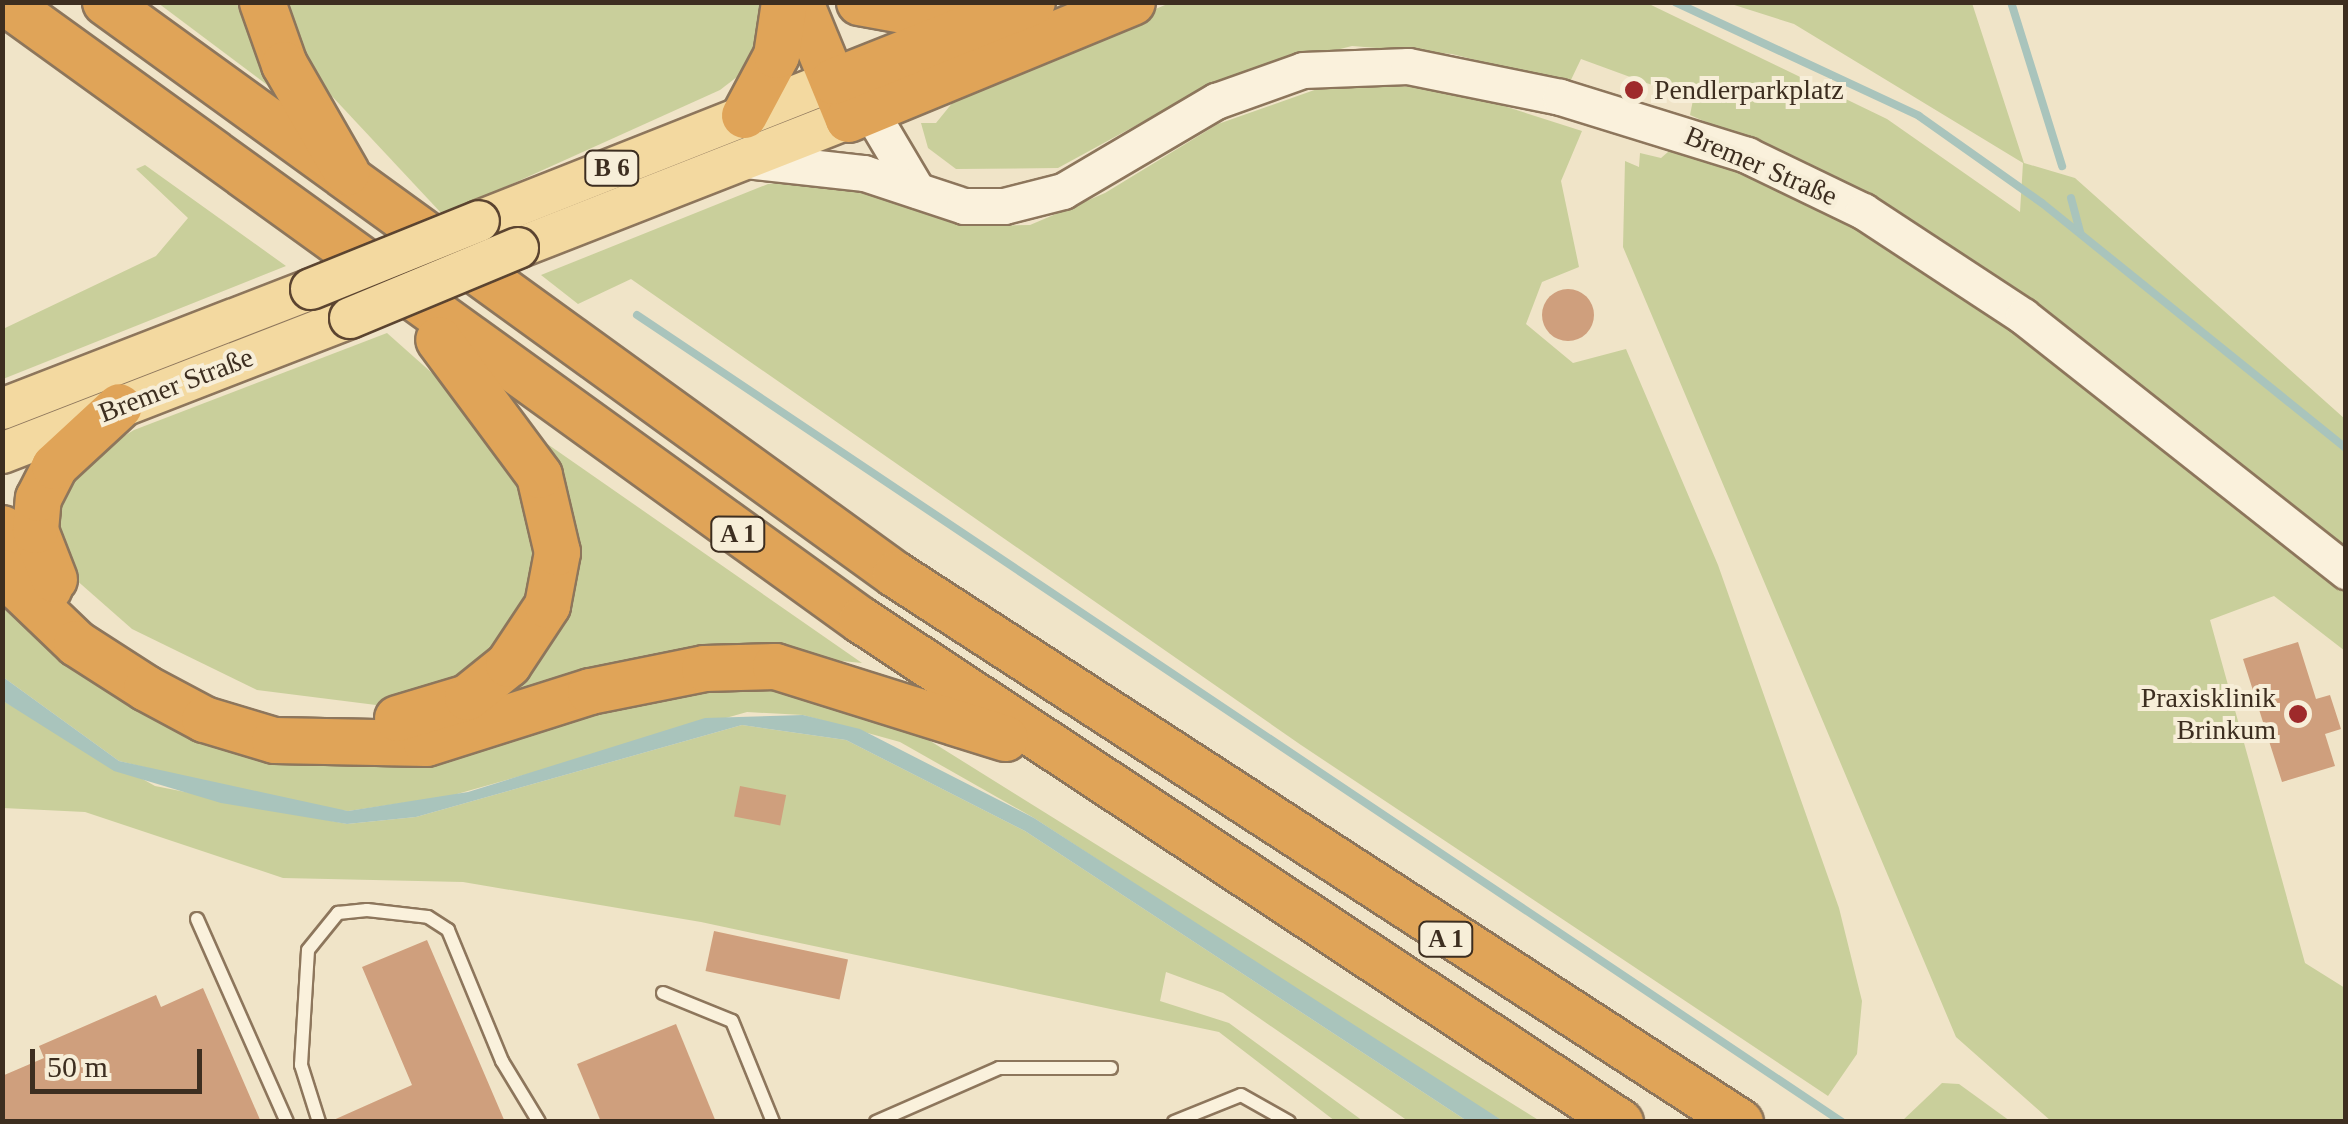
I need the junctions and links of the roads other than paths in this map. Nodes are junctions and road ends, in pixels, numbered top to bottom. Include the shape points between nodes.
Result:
1 (6, 2) edge
2 (106, 2) edge
3 (262, 2) edge
4 (784, 2) edge
5 (800, 2) edge
6 (824, 2) edge
7 (859, 2) edge
8 (1032, 2) edge
9 (1132, 2) edge
10 (981, 23) junction
11 (851, 96) junction
12 (744, 115) junction
13 (746, 160) junction
14 (904, 186) junction
15 (360, 194) junction
16 (409, 302) junction
17 (119, 406) junction
18 (2, 408) edge
19 (2, 453) edge
20 (2, 528) edge
21 (2346, 571) edge
22 (2, 572) edge
23 (83, 615) junction
24 (1070, 761) junction
25 (196, 920) dead end
26 (662, 993) dead end
27 (1111, 1068) dead end
28 (288, 1122) edge
29 (319, 1122) edge
30 (539, 1122) edge
31 (773, 1122) edge
32 (876, 1122) edge
33 (1174, 1122) edge
34 (1289, 1122) edge
35 (1620, 1122) edge
36 (1740, 1122) edge

1 - 16 highway, A 1
2 - 15 highway, A 1
3 - 15 highway via 284,64
4 - 12 highway via 776,56
5 - 11 highway
6 - 11 highway
7 - 10 highway
8 - 10 highway, B 6
9 - 11 highway, B 6
10 - 11 highway, B 6
11 - 12 main road, B 6
11 - 13 main road, B 6
11 - 14 street
12 - 18 main road, Bremer Straße / B 6, bridge
13 - 14 street, Bremer Straße
13 - 17 main road, Bremer Straße / B 6, bridge
14 - 21 street, Bremer Straße via 976,208 1047,197 1216,101 1302,70 1408,66 1560,97 1746,155 1862,211 2037,327
15 - 36 highway, A 1 via 1038,670
16 - 23 highway via 524,449 552,510 557,552 547,605 508,664 427,712 324,721 217,696
16 - 24 highway, A 1
17 - 19 main road, Bremer Straße / B 6
17 - 23 highway via 54,466 35,515 45,561
20 - 23 highway via 34,575
22 - 24 highway via 76,643 146,688 204,719 274,740 426,743 590,690 704,668 775,666 851,683
24 - 35 highway, A 1
25 - 28 lane
26 - 31 lane via 732,1021
27 - 32 lane via 999,1068
29 - 30 lane via 300,1064 308,950 338,913 367,910 428,917 448,930 502,1061
33 - 34 lane via 1241,1095

